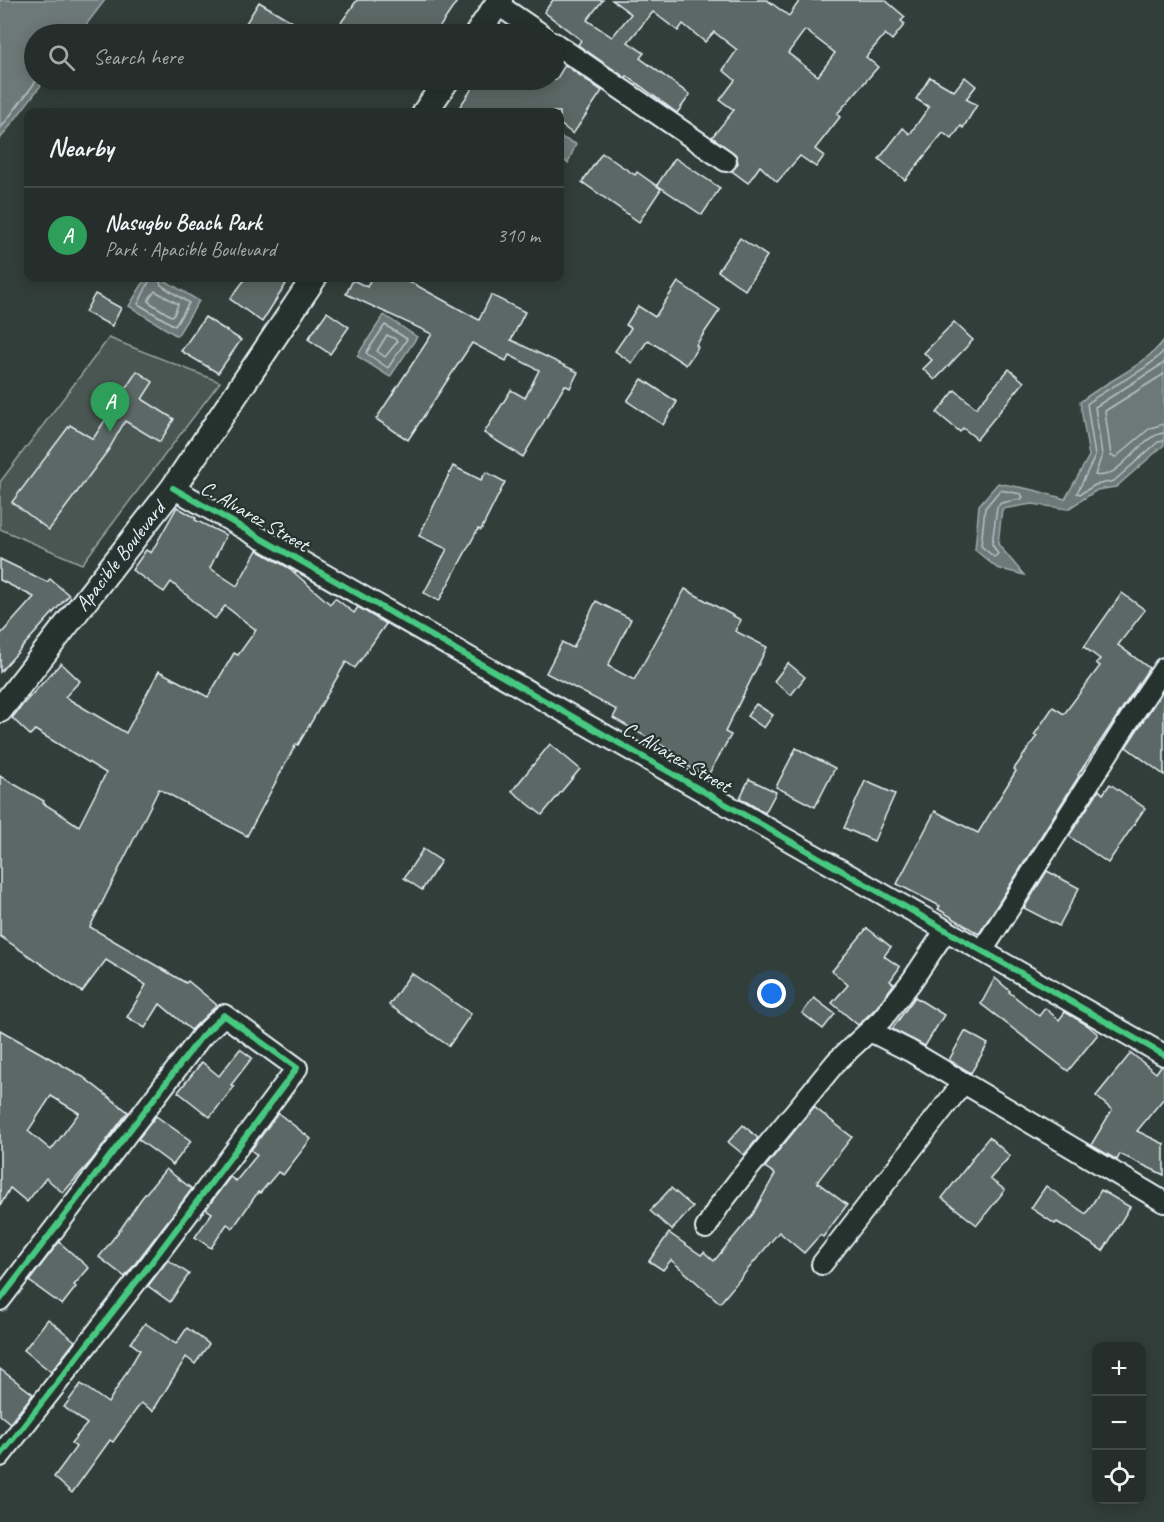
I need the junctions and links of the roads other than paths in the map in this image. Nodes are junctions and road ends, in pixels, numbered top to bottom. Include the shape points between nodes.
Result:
1 (498, 2) edge
2 (484, 24) edge
3 (528, 24) edge
4 (564, 50) edge
5 (440, 90) edge
6 (428, 108) edge
7 (726, 161) dead end
8 (311, 282) edge
9 (173, 489) junction
10 (1164, 668) edge
11 (0, 710) edge
12 (946, 930) junction
13 (982, 951) junction
14 (870, 1030) junction
15 (1164, 1055) edge
16 (963, 1083) junction
17 (1164, 1202) edge
18 (706, 1228) dead end
19 (822, 1264) dead end
20 (0, 1300) edge
21 (0, 1456) edge

1 - 2 street
1 - 3 street
4 - 7 street
5 - 6 street
8 - 9 street, Apacible Boulevard
9 - 11 street, Apacible Boulevard
9 - 12 street, C. Alvarez Street
10 - 13 street
12 - 13 street, C. Alvarez Street
12 - 14 street via 911,982
13 - 15 street, C. Alvarez Street
14 - 16 street
14 - 18 street via 836,1062 732,1189
16 - 17 street
16 - 19 street
20 - 21 street via 201,1037 224,1015 297,1068

